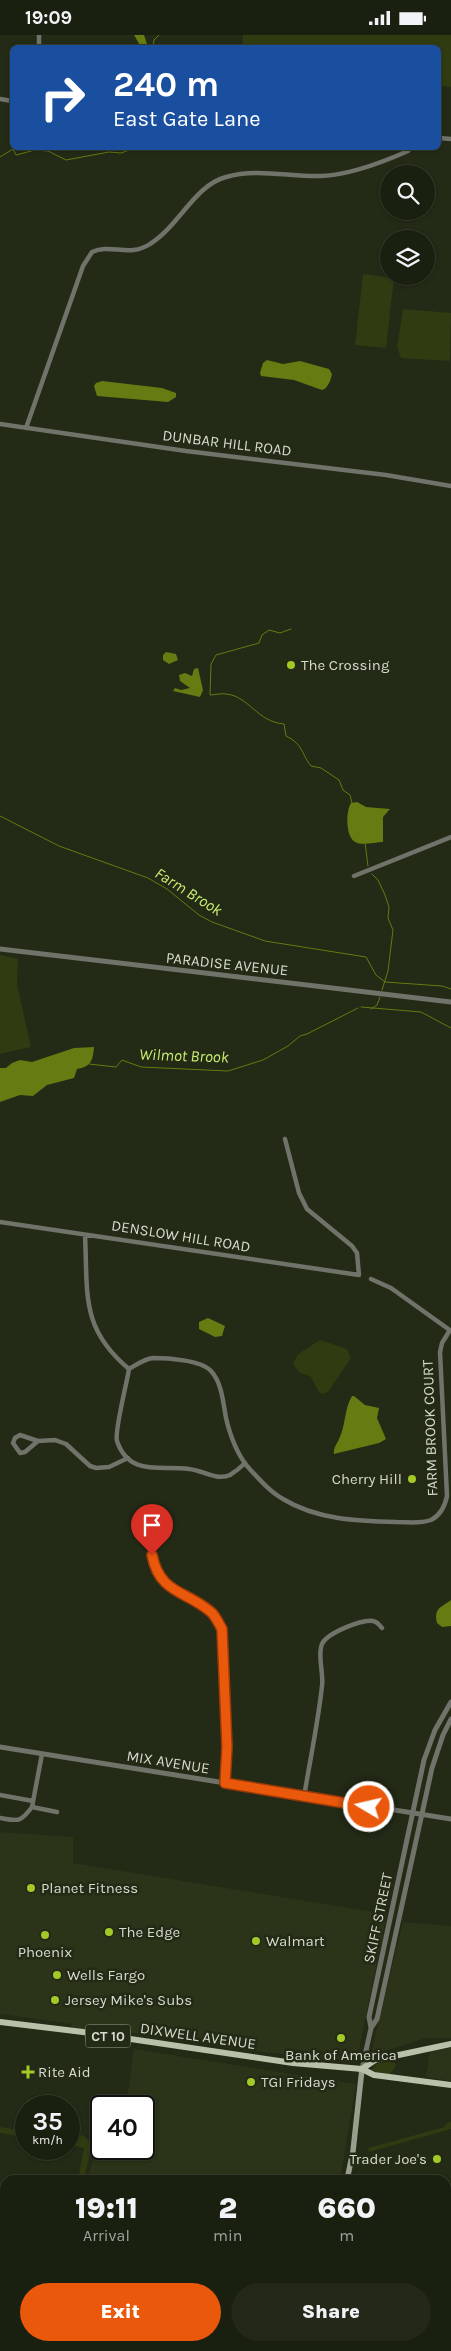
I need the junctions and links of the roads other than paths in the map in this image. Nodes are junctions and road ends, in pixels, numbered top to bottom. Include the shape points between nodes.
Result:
1 (409, 150) edge
2 (0, 424) edge
3 (26, 428) junction
4 (451, 486) edge
5 (451, 837) edge
6 (354, 876) dead end
7 (0, 949) edge
8 (451, 1002) edge
9 (285, 1139) dead end
10 (0, 1222) edge
11 (85, 1235) junction
12 (371, 1279) dead end
13 (451, 1331) edge
14 (129, 1369) junction
15 (38, 1441) junction
16 (128, 1458) junction
17 (245, 1463) junction
18 (152, 1545) dead end
19 (382, 1628) dead end
20 (451, 1702) edge
21 (451, 1719) edge
22 (428, 1745) junction
23 (0, 1747) edge
24 (438, 1748) junction
25 (42, 1755) junction
26 (225, 1783) junction
27 (0, 1795) edge
28 (304, 1797) junction
29 (33, 1801) junction
30 (32, 1807) junction
31 (57, 1812) dead end
32 (413, 1814) junction
33 (420, 1815) junction
34 (0, 1818) edge
35 (451, 1819) edge
36 (0, 2022) edge
37 (371, 2028) junction
38 (451, 2044) edge
39 (362, 2069) junction
40 (451, 2085) edge
41 (348, 2175) edge

1 - 3 street via 334,175 247,174 224,177 206,188 167,231 144,248 92,252 83,266
2 - 3 street, DUNBAR HILL ROAD
3 - 4 street, DUNBAR HILL ROAD
5 - 6 street
7 - 8 street, PARADISE AVENUE
9 - 11 street, DENSLOW HILL ROAD via 299,1193 307,1209 352,1246 359,1275
10 - 11 street, DENSLOW HILL ROAD
11 - 14 street via 89,1309 95,1329 111,1354
12 - 13 street via 391,1288
13 - 17 street, FARM BROOK COURT via 440,1352 447,1496 438,1515 418,1523 348,1519 304,1509 282,1499
14 - 16 street via 116,1439
14 - 17 street, FARM BROOK COURT via 152,1358 201,1364 211,1371 222,1398 232,1440
15 - 15 street via 20,1453 13,1443 20,1435
15 - 16 street via 55,1440 66,1444 96,1468 108,1467
16 - 17 street via 134,1464 152,1469 188,1469 220,1476 230,1475
18 - 26 street via 154,1564 163,1581 177,1593 213,1613 222,1629 227,1747
19 - 28 street via 377,1622 360,1622 328,1636 323,1642 323,1684
20 - 22 street, SKIFF STREET
21 - 24 street, SKIFF STREET
22 - 24 street
22 - 32 street, SKIFF STREET
23 - 25 street, MIX AVENUE
24 - 33 street, SKIFF STREET
25 - 26 street, MIX AVENUE
25 - 29 street
26 - 28 street, MIX AVENUE
27 - 29 street
28 - 32 street, MIX AVENUE
29 - 30 street
30 - 31 street
30 - 34 street via 18,1821
32 - 33 street, MIX AVENUE
32 - 37 street, SKIFF STREET via 368,2017
33 - 35 street, MIX AVENUE
33 - 37 street, SKIFF STREET via 377,2019
36 - 39 main road, DIXWELL AVENUE / CT 10 via 293,2063
37 - 39 street, SKIFF STREET
38 - 39 main road via 375,2060
39 - 40 main road, DIXWELL AVENUE / CT 10 via 374,2075
39 - 41 main road, SKIFF STREET

